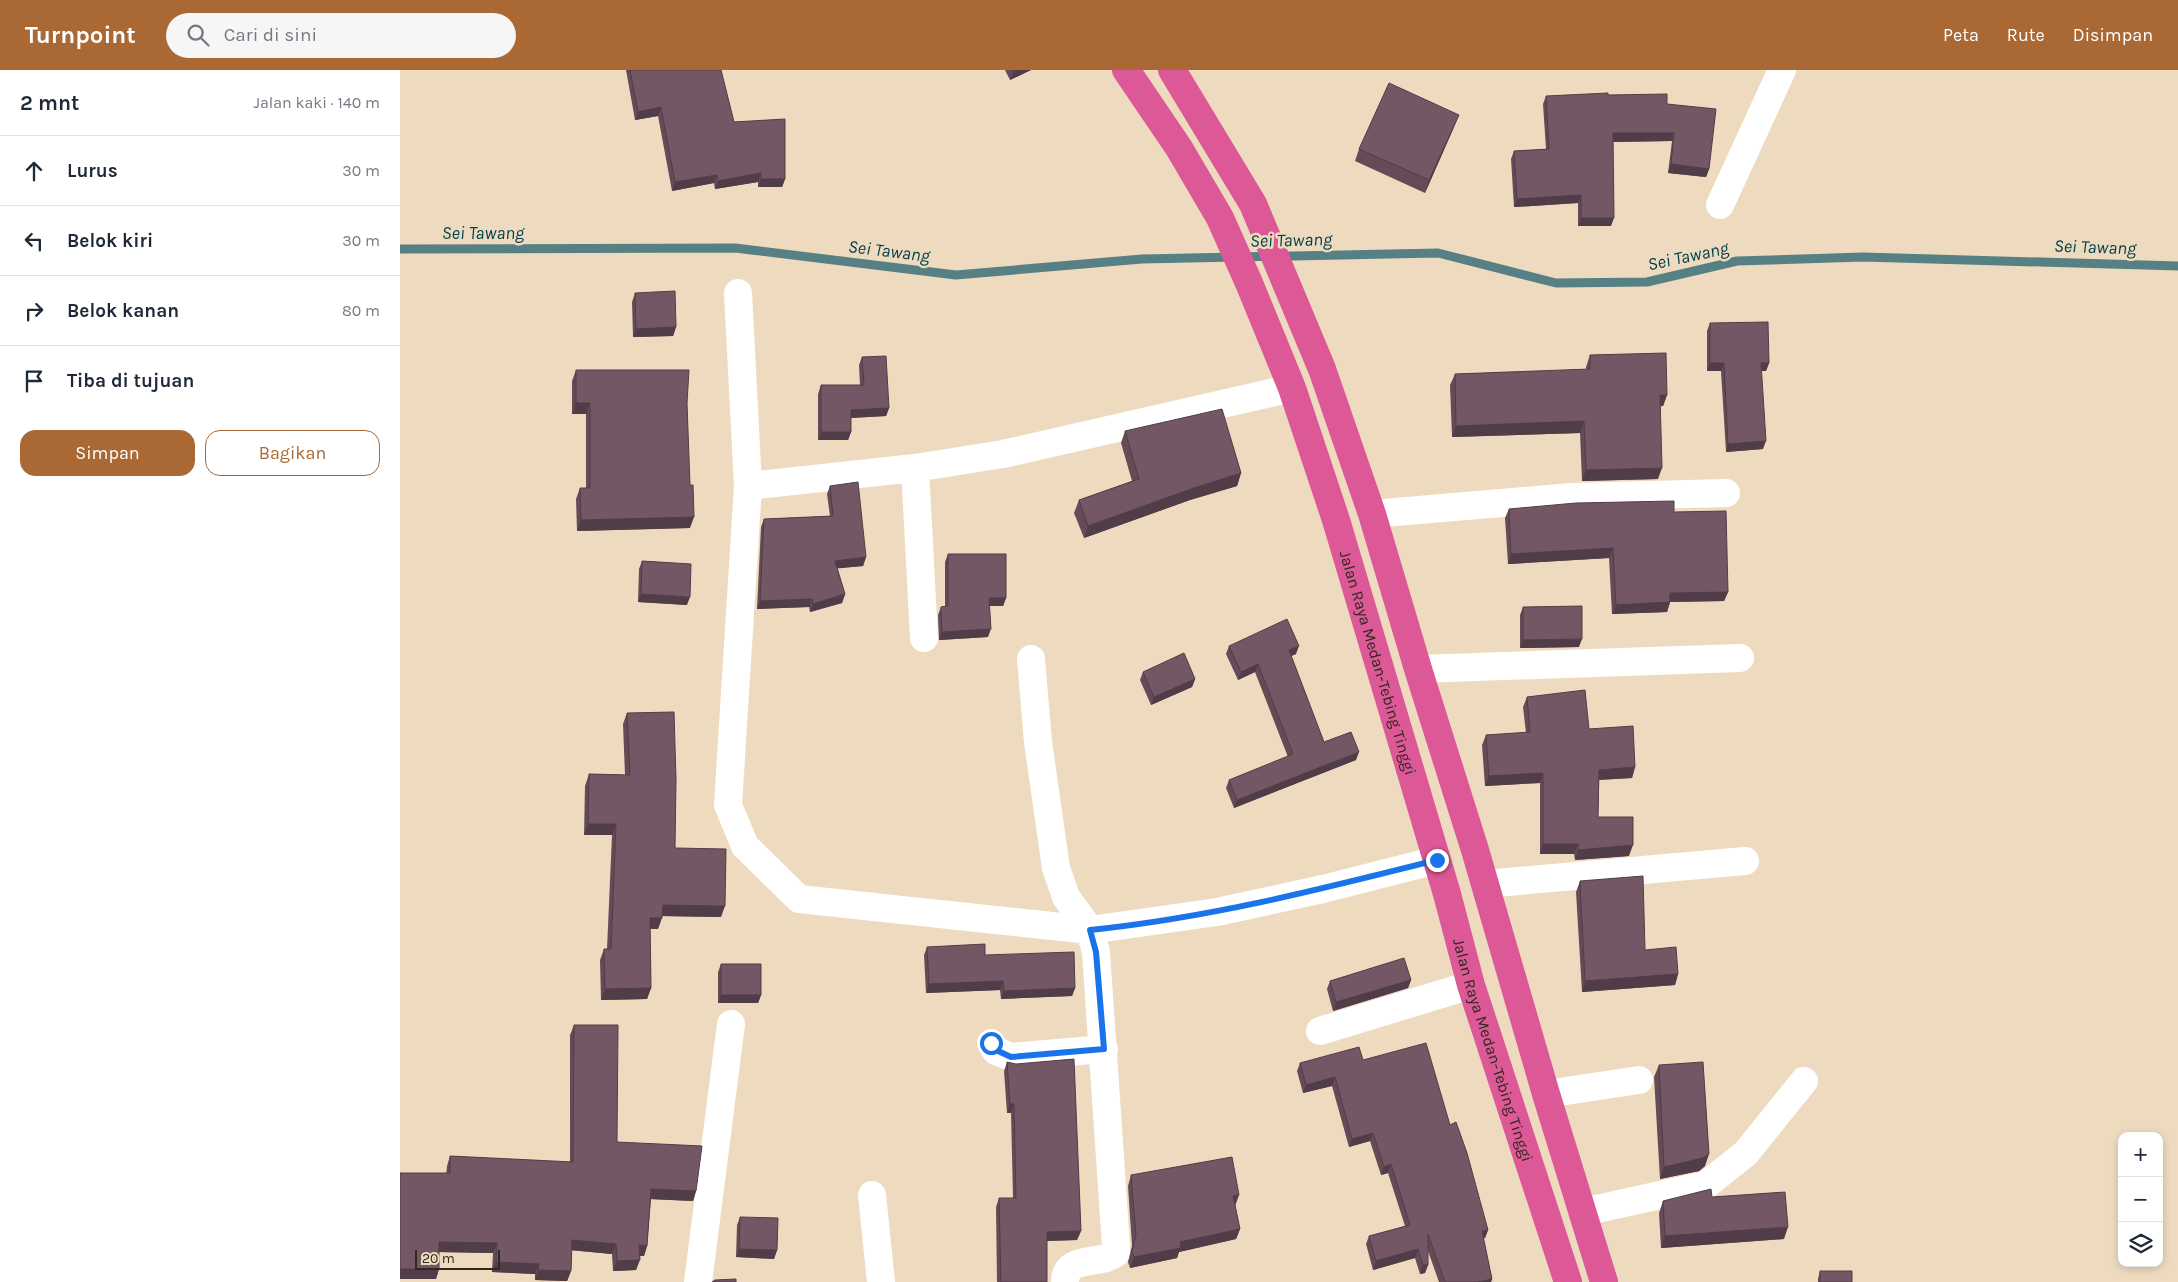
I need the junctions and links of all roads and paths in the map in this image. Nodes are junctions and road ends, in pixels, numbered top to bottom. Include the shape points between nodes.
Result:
1 (1126, 70) edge
2 (1172, 70) edge
3 (1782, 70) edge
4 (1720, 205) dead end
5 (738, 293) dead end
6 (1292, 388) junction
7 (916, 468) junction
8 (748, 486) junction
9 (1726, 493) dead end
10 (1372, 514) junction
11 (924, 638) dead end
12 (1031, 658) dead end
13 (1740, 658) dead end
14 (1418, 669) junction
15 (1437, 860) junction
16 (1745, 861) dead end
17 (1485, 884) junction
18 (1447, 894) junction
19 (1090, 930) junction
20 (1471, 985) junction
21 (732, 1024) dead end
22 (1320, 1031) dead end
23 (991, 1043) dead end
24 (1104, 1049) junction
25 (1639, 1080) dead end
26 (1804, 1081) dead end
27 (1546, 1094) junction
28 (872, 1195) dead end
29 (1582, 1212) junction
30 (698, 1282) edge
31 (881, 1282) edge
32 (1064, 1282) edge
33 (1568, 1282) edge
34 (1604, 1282) edge

1 - 6 highway, Jalan Raya Medan-Tebing Tinggi via 1179,148 1220,218
2 - 10 highway via 1253,204 1322,369
3 - 4 street
5 - 8 street
6 - 7 street via 1003,454
6 - 15 highway, Jalan Raya Medan-Tebing Tinggi via 1336,520
7 - 8 street
7 - 11 street
8 - 19 street via 728,804 745,846 799,899
9 - 10 street via 1572,497
10 - 14 highway
12 - 19 street via 1038,742 1056,868 1066,897
13 - 14 street
14 - 17 highway
15 - 18 highway, Jalan Raya Medan-Tebing Tinggi
15 - 19 street via 1217,912
16 - 17 street
17 - 18 highway
17 - 27 highway
18 - 20 highway, Jalan Raya Medan-Tebing Tinggi
19 - 24 street via 1096,952
20 - 22 street
20 - 33 highway, Jalan Raya Medan-Tebing Tinggi
21 - 30 street
23 - 24 street via 996,1050 1011,1057
24 - 32 street via 1116,1253 1108,1259 1071,1266 1064,1275
25 - 27 street
26 - 29 street via 1746,1153 1706,1185
27 - 29 highway
28 - 31 street
29 - 34 highway

